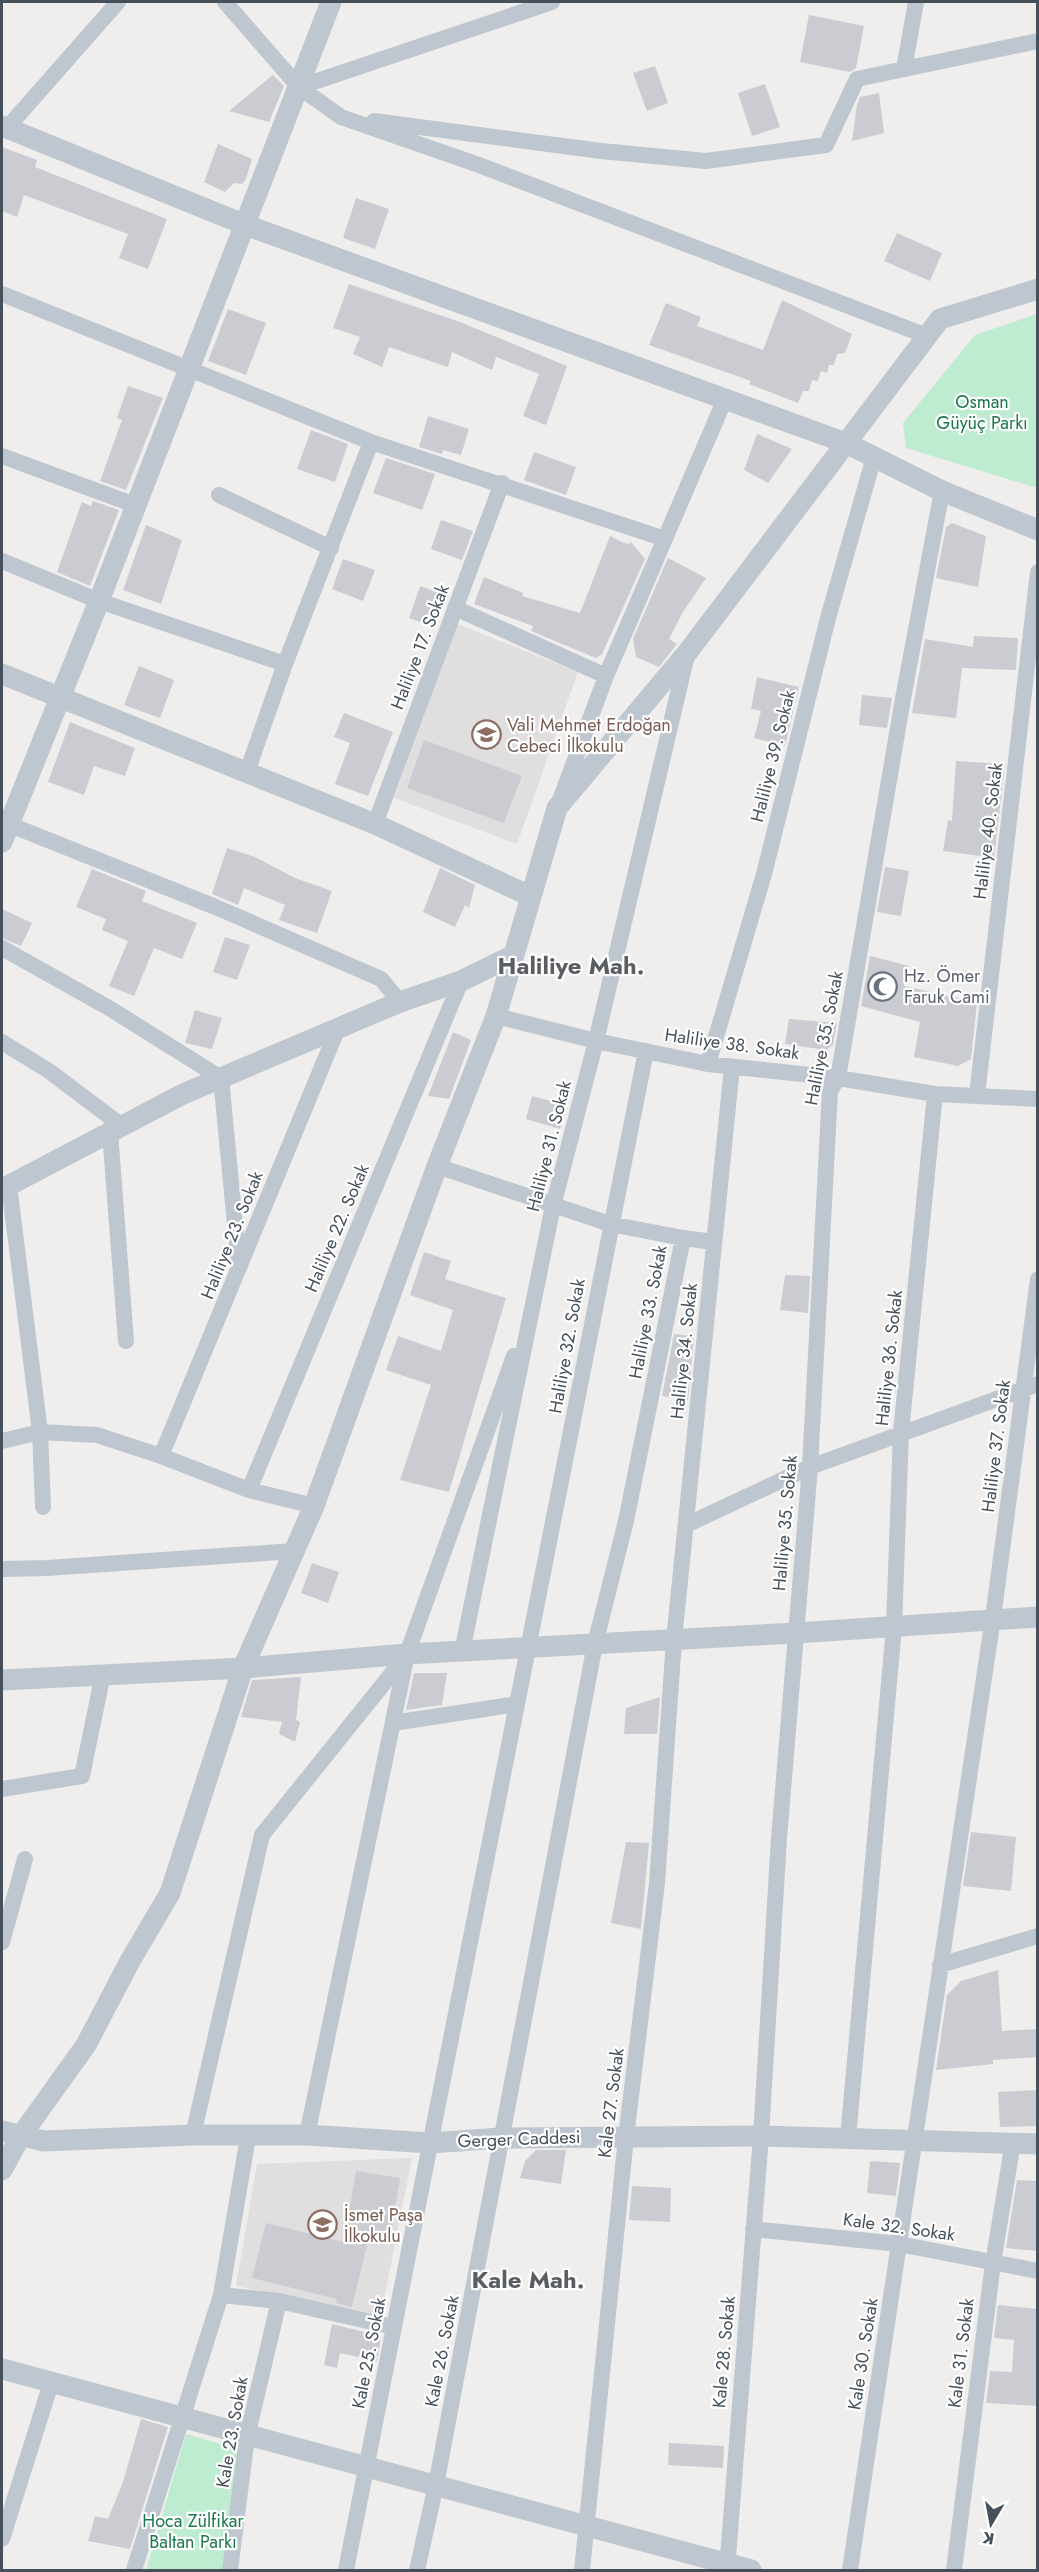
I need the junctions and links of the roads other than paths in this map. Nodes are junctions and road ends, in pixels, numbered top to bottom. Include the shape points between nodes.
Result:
1 (118, 2) edge
2 (225, 2) edge
3 (331, 2) edge
4 (552, 2) edge
5 (916, 2) edge
6 (1038, 41) edge
7 (903, 69) junction
8 (299, 87) junction
9 (340, 117) junction
10 (4, 127) edge
11 (243, 224) junction
12 (1038, 289) edge
13 (2, 294) edge
14 (927, 336) junction
15 (187, 368) junction
16 (725, 399) junction
17 (371, 442) junction
18 (846, 444) junction
19 (2, 456) edge
20 (874, 457) junction
21 (502, 483) junction
22 (942, 491) junction
23 (219, 495) dead end
24 (135, 505) junction
25 (1038, 530) edge
26 (665, 539) junction
27 (331, 548) junction
28 (2, 561) edge
29 (1038, 572) edge
30 (99, 601) junction
31 (455, 608) junction
32 (687, 653) junction
33 (285, 664) junction
34 (2, 674) edge
35 (606, 676) junction
36 (58, 697) junction
37 (247, 772) junction
38 (556, 808) junction
39 (7, 819) edge
40 (375, 824) junction
41 (530, 896) junction
42 (2, 948) edge
43 (512, 956) junction
44 (461, 981) junction
45 (400, 1002) junction
46 (496, 1016) junction
47 (338, 1028) junction
48 (596, 1041) junction
49 (2, 1042) edge
50 (646, 1051) junction
51 (708, 1064) junction
52 (732, 1067) junction
53 (221, 1078) junction
54 (838, 1078) junction
55 (935, 1094) junction
56 (977, 1095) junction
57 (1038, 1099) edge
58 (116, 1129) junction
59 (436, 1166) junction
60 (5, 1187) edge
61 (553, 1206) junction
62 (610, 1224) junction
63 (683, 1238) junction
64 (714, 1242) junction
65 (239, 1269) junction
66 (1038, 1280) edge
67 (533, 1302) junction
68 (126, 1341) dead end
69 (1030, 1386) edge
70 (39, 1432) junction
71 (901, 1432) junction
72 (2, 1441) edge
73 (161, 1455) junction
74 (810, 1467) junction
75 (249, 1490) junction
76 (314, 1506) junction
77 (43, 1508) dead end
78 (686, 1525) junction
79 (294, 1551) junction
80 (2, 1569) edge
81 (1038, 1617) edge
82 (993, 1618) junction
83 (894, 1627) junction
84 (796, 1634) junction
85 (674, 1640) junction
86 (594, 1644) junction
87 (529, 1647) junction
88 (462, 1652) junction
89 (407, 1654) junction
90 (243, 1668) junction
91 (104, 1674) junction
92 (2, 1680) edge
93 (517, 1704) junction
94 (393, 1723) junction
95 (2, 1789) edge
96 (25, 1859) dead end
97 (1038, 1936) edge
98 (2, 1942) edge
99 (940, 1965) junction
100 (11, 2134) edge
101 (193, 2135) junction
102 (307, 2135) junction
103 (761, 2136) junction
104 (248, 2137) junction
105 (626, 2137) junction
106 (501, 2138) junction
107 (848, 2138) junction
108 (913, 2142) junction
109 (1013, 2142) junction
110 (430, 2143) junction
111 (1038, 2144) edge
112 (2, 2170) edge
113 (753, 2229) junction
114 (899, 2244) junction
115 (993, 2263) junction
116 (1038, 2271) edge
117 (221, 2295) junction
118 (279, 2301) junction
119 (394, 2326) junction
120 (2, 2369) edge
121 (51, 2383) junction
122 (181, 2418) junction
123 (247, 2437) junction
124 (367, 2469) junction
125 (436, 2485) junction
126 (587, 2525) junction
127 (2, 2539) edge
128 (727, 2567) edge
129 (134, 2571) edge
130 (230, 2571) edge
131 (346, 2571) edge
132 (417, 2571) edge
133 (582, 2571) edge
134 (751, 2571) edge
135 (850, 2571) edge
136 (954, 2571) edge

1 - 10 street
2 - 8 street
3 - 8 street
4 - 8 street
5 - 7 street
6 - 7 street
7 - 9 street via 857,80 826,145 706,161
8 - 9 street
8 - 11 street
9 - 14 street via 479,165
10 - 11 street
11 - 15 street
11 - 16 street
12 - 14 street via 940,319
13 - 15 street
14 - 18 street
15 - 17 street
15 - 24 street
16 - 18 street
16 - 26 street
17 - 21 street
17 - 27 street
18 - 20 street
18 - 32 street
19 - 24 street
20 - 22 street
20 - 51 street, Haliliye 39. Sokak via 828,618 764,874
21 - 26 street
21 - 31 street, Haliliye 17. Sokak
22 - 25 street
22 - 54 street, Haliliye 35. Sokak
23 - 27 street
24 - 30 street
26 - 35 street
27 - 33 street
28 - 30 street
29 - 56 street, Haliliye 40. Sokak
30 - 33 street
30 - 36 street
31 - 35 street
31 - 40 street, Haliliye 17. Sokak
32 - 38 street
32 - 48 street, Haliliye 31. Sokak
33 - 37 street
34 - 36 street
35 - 38 street
36 - 37 street
36 - 39 street
37 - 40 street
38 - 41 street
39 - 45 street via 381,978
40 - 41 street
41 - 43 street
42 - 53 street via 109,1008
43 - 44 street
43 - 46 street
44 - 45 street
44 - 75 street, Haliliye 22. Sokak
45 - 47 street
46 - 48 street, Haliliye 38. Sokak
46 - 59 street
47 - 53 street
47 - 65 street, Haliliye 23. Sokak
48 - 50 street, Haliliye 38. Sokak
48 - 61 street, Haliliye 31. Sokak
49 - 58 street via 49,1071
50 - 51 street, Haliliye 38. Sokak
50 - 62 street, Haliliye 32. Sokak
51 - 52 street, Haliliye 38. Sokak
52 - 54 street, Haliliye 38. Sokak
52 - 64 street, Haliliye 34. Sokak
53 - 58 street
53 - 65 street
54 - 55 street, Haliliye 38. Sokak
54 - 74 street, Haliliye 35. Sokak via 830,1091
55 - 56 street, Haliliye 38. Sokak
55 - 71 street, Haliliye 36. Sokak
56 - 57 street, Haliliye 38. Sokak
58 - 60 street
58 - 68 street
59 - 61 street, Haliliye 33. Sokak
59 - 76 street
60 - 70 street
61 - 62 street, Haliliye 33. Sokak
61 - 67 street, Haliliye 31. Sokak
62 - 63 street, Haliliye 33. Sokak
62 - 87 street, Haliliye 32. Sokak
63 - 64 street
63 - 86 street, Haliliye 33. Sokak via 626,1521
64 - 78 street, Haliliye 34. Sokak
65 - 73 street, Haliliye 23. Sokak
66 - 69 street, Haliliye 37. Sokak
67 - 88 street, Haliliye 31. Sokak
67 - 89 street
69 - 71 street
69 - 82 street, Haliliye 37. Sokak
70 - 72 street
70 - 73 street via 97,1435
70 - 77 street
71 - 74 street
71 - 83 street, Haliliye 36. Sokak
73 - 75 street
74 - 78 street
74 - 84 street, Haliliye 35. Sokak
75 - 76 street
76 - 79 street
78 - 85 street, Haliliye 34. Sokak
79 - 80 street
79 - 90 street
81 - 82 street
82 - 83 street
82 - 99 street, Haliliye 37. Sokak
83 - 84 street
83 - 107 street, Haliliye 36. Sokak
84 - 85 street
84 - 103 street, Haliliye 35. Sokak
85 - 86 street
85 - 105 street, Kale 27. Sokak via 657,1883
86 - 87 street
86 - 106 street, Haliliye 33. Sokak
87 - 88 street
87 - 93 street, Haliliye 32. Sokak
88 - 89 street
89 - 90 street
89 - 94 street
89 - 101 street via 262,1835
90 - 91 street
90 - 100 street via 170,1893 86,2045
91 - 92 street
91 - 95 street via 82,1776
93 - 94 street
93 - 110 street, Kale 25. Sokak
94 - 102 street
96 - 98 street
97 - 99 street
99 - 108 street, Kale 30. Sokak
100 - 101 street, Gerger Caddesi via 44,2142
100 - 112 street
101 - 104 street, Gerger Caddesi
102 - 104 street, Gerger Caddesi
102 - 110 street, Gerger Caddesi
103 - 105 street, Gerger Caddesi
103 - 107 street, Gerger Caddesi
103 - 113 street, Kale 28. Sokak
104 - 117 street
105 - 106 street, Gerger Caddesi
105 - 126 street, Kale 27. Sokak
106 - 110 street, Gerger Caddesi
106 - 125 street, Kale 26. Sokak
107 - 108 street, Gerger Caddesi
108 - 109 street, Gerger Caddesi
108 - 114 street, Kale 30. Sokak
109 - 111 street, Gerger Caddesi
109 - 115 street, Kale 31. Sokak
110 - 119 street, Kale 25. Sokak
113 - 114 street, Kale 32. Sokak
113 - 128 street, Kale 28. Sokak
114 - 115 street, Kale 32. Sokak
114 - 135 street, Kale 30. Sokak
115 - 116 street, Kale 32. Sokak
115 - 136 street, Kale 31. Sokak
117 - 118 street
117 - 122 street
118 - 119 street
118 - 123 street, Kale 23. Sokak
119 - 124 street, Kale 25. Sokak
120 - 121 street
121 - 122 street
121 - 127 street
122 - 123 street
122 - 129 street
123 - 124 street
123 - 130 street, Kale 23. Sokak
124 - 125 street
124 - 131 street, Kale 25. Sokak
125 - 126 street
125 - 132 street, Kale 26. Sokak
126 - 128 street
126 - 133 street, Kale 27. Sokak
128 - 134 street

